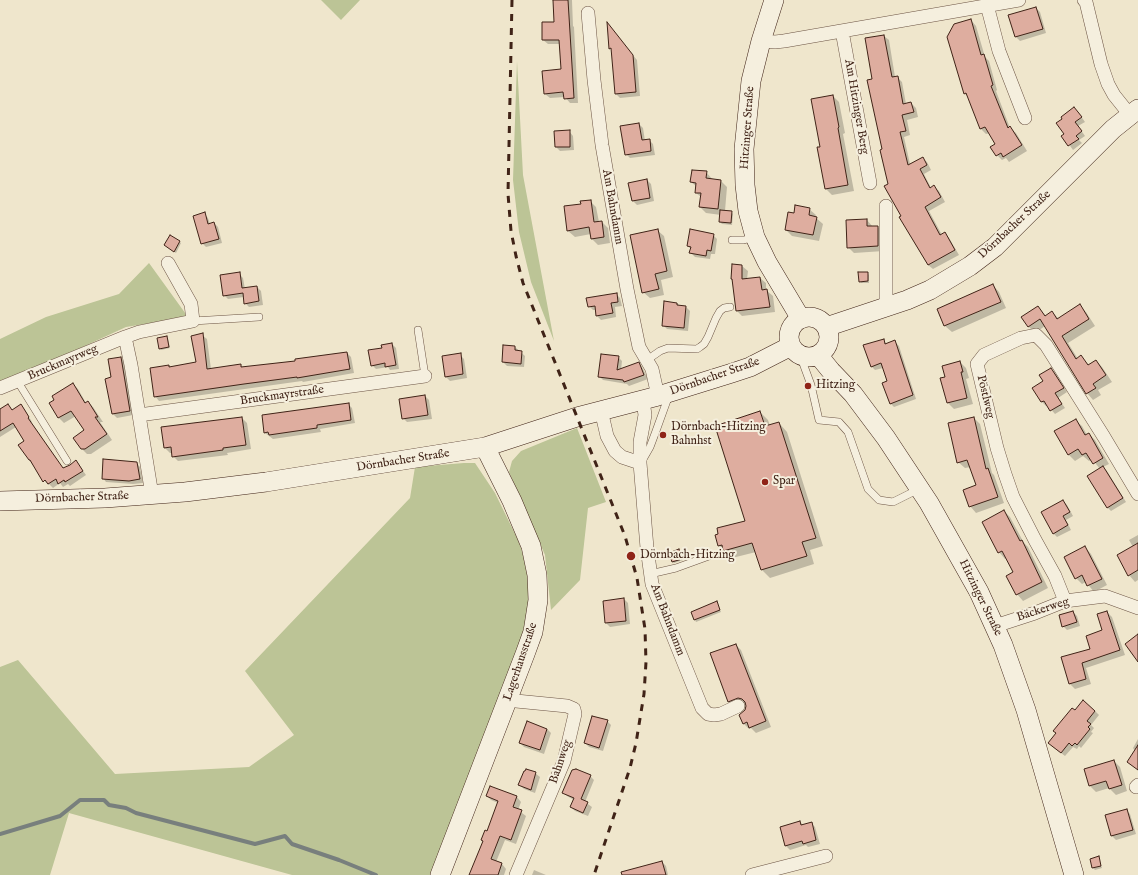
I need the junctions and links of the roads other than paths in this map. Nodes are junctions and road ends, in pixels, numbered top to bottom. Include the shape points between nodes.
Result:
1 (774, 0) edge
2 (1019, 0) edge
3 (1084, 0) edge
4 (987, 5) junction
5 (588, 13) dead end
6 (842, 31) junction
7 (761, 41) junction
8 (1134, 112) edge
9 (1025, 118) dead end
10 (870, 183) dead end
11 (886, 206) dead end
12 (755, 236) junction
13 (732, 240) dead end
14 (168, 263) dead end
15 (730, 308) dead end
16 (886, 308) junction
17 (259, 317) dead end
18 (801, 319) junction
19 (193, 321) junction
20 (826, 327) junction
21 (418, 330) dead end
22 (125, 337) junction
23 (803, 352) junction
24 (647, 360) junction
25 (425, 376) joint
26 (18, 382) junction
27 (0, 388) edge
28 (657, 397) junction
29 (601, 410) junction
30 (139, 415) junction
31 (486, 447) junction
32 (67, 461) dead end
33 (640, 463) junction
34 (919, 489) junction
35 (1138, 494) edge
36 (152, 495) junction
37 (0, 501) edge
38 (709, 556) dead end
39 (650, 574) junction
40 (1065, 601) junction
41 (1138, 608) edge
42 (995, 626) junction
43 (508, 698) junction
44 (738, 706) dead end
45 (826, 856) dead end
46 (440, 875) edge
47 (516, 875) edge
48 (752, 875) edge
49 (1074, 875) edge

1 - 7 street, Hitzinger Straße
2 - 4 street
3 - 8 street via 1108,84 1114,95
4 - 6 street
4 - 9 street via 999,51
5 - 24 street, Am Bahndamm via 599,124 612,207 636,335 639,347
6 - 7 street via 784,41
6 - 10 street, Am Hitzinger Berg
7 - 12 street, Hitzinger Straße via 751,81 744,149 748,210
8 - 16 street, Dörnbacher Straße via 1113,129 995,247 970,266 930,290
11 - 16 street
12 - 13 lane via 744,240
12 - 18 street, Hitzinger Straße via 767,262
14 - 19 street via 191,304
15 - 24 lane via 720,311 704,344 697,349 668,348
16 - 20 street, Dörnbacher Straße
17 - 19 lane
18 - 20 street via 812,318
18 - 23 street via 793,324 790,332
19 - 22 street
20 - 23 street via 826,346
21 - 25 lane
22 - 26 street, Bruckmayrweg
22 - 30 street
23 - 28 street, Dörnbacher Straße via 750,366
23 - 34 street, Hitzinger Straße via 866,411
23 - 34 lane via 819,420 839,422 848,432 868,489 879,500 893,502
24 - 28 street, Am Bahndamm via 655,378
25 - 30 street, Bruckmayrstraße
26 - 27 street, Bruckmayrweg
26 - 32 lane
28 - 29 street, Dörnbacher Straße
28 - 33 street, Am Bahndamm via 645,420 640,442
28 - 33 lane via 654,436
29 - 31 street, Dörnbacher Straße
29 - 33 street via 607,436 615,451 622,458
30 - 36 street
31 - 36 street, Dörnbacher Straße via 266,482
31 - 43 street, Lagerhausstraße via 525,530 538,576 538,600 533,632
33 - 39 street, Am Bahndamm
34 - 42 street, Hitzinger Straße via 946,531
35 - 40 street, Pöstlweg via 1046,345 1036,335 1021,338 984,355 977,364 1005,474 1013,497 1055,576
36 - 37 street, Dörnbacher Straße
38 - 39 lane
39 - 44 street, Am Bahndamm via 654,592 702,708 708,714 714,715
40 - 41 street, Bäckerweg via 1105,596
40 - 42 street, Bäckerweg
42 - 49 street, Hitzinger Straße via 1026,710
43 - 46 street, Lagerhausstraße
43 - 47 street, Bahnweg via 567,706 574,710 575,714 564,761
45 - 48 street

